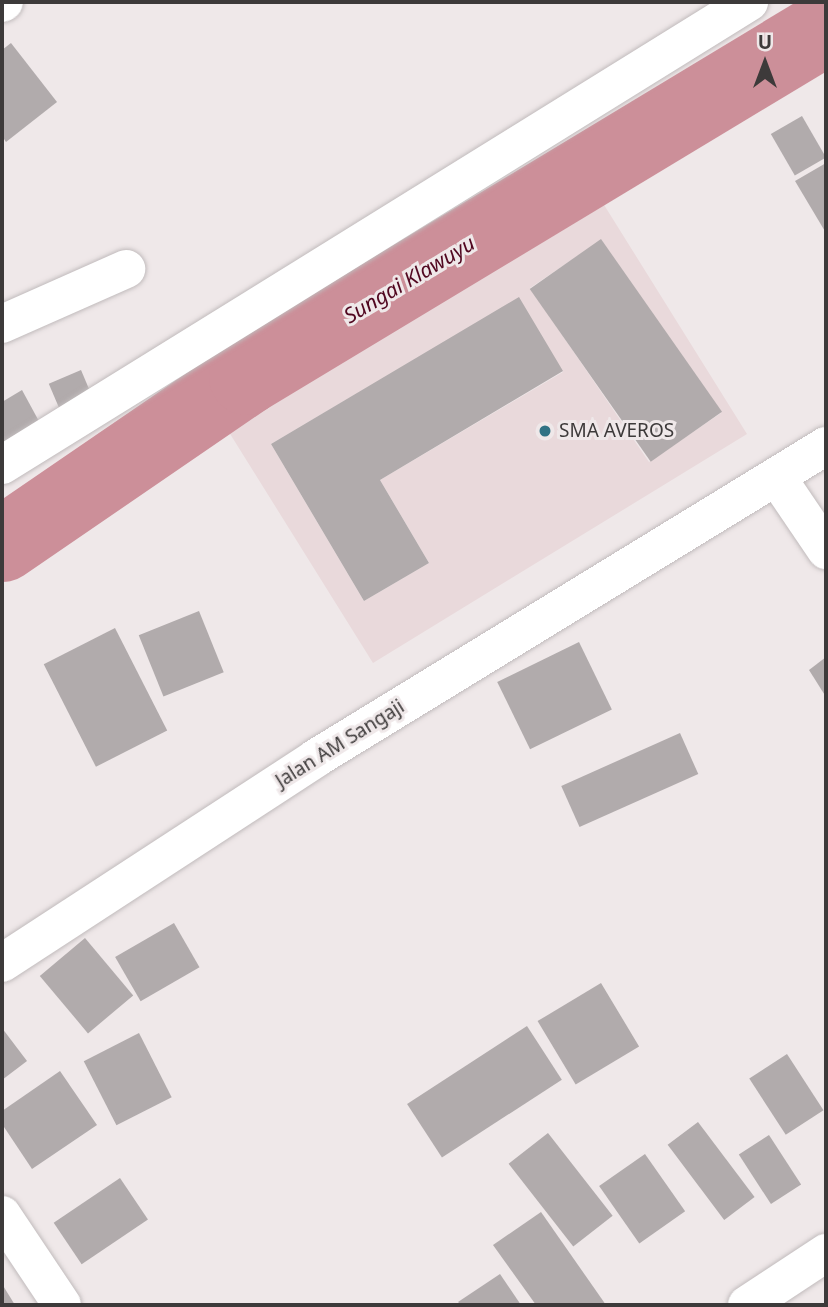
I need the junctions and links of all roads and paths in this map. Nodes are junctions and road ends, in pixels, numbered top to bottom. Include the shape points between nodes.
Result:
1 (749, 2) edge
2 (126, 269) dead end
3 (2, 324) edge
4 (826, 446) edge
5 (2, 465) edge
6 (778, 479) junction
7 (826, 550) edge
8 (2, 963) edge
9 (3, 1220) edge
10 (826, 1253) edge
11 (62, 1305) edge
12 (747, 1305) edge

1 - 5 street
2 - 3 street
4 - 6 street, Jalan AM Sangaji
6 - 7 street
6 - 8 street, Jalan AM Sangaji via 316,758
9 - 11 street
10 - 12 street

